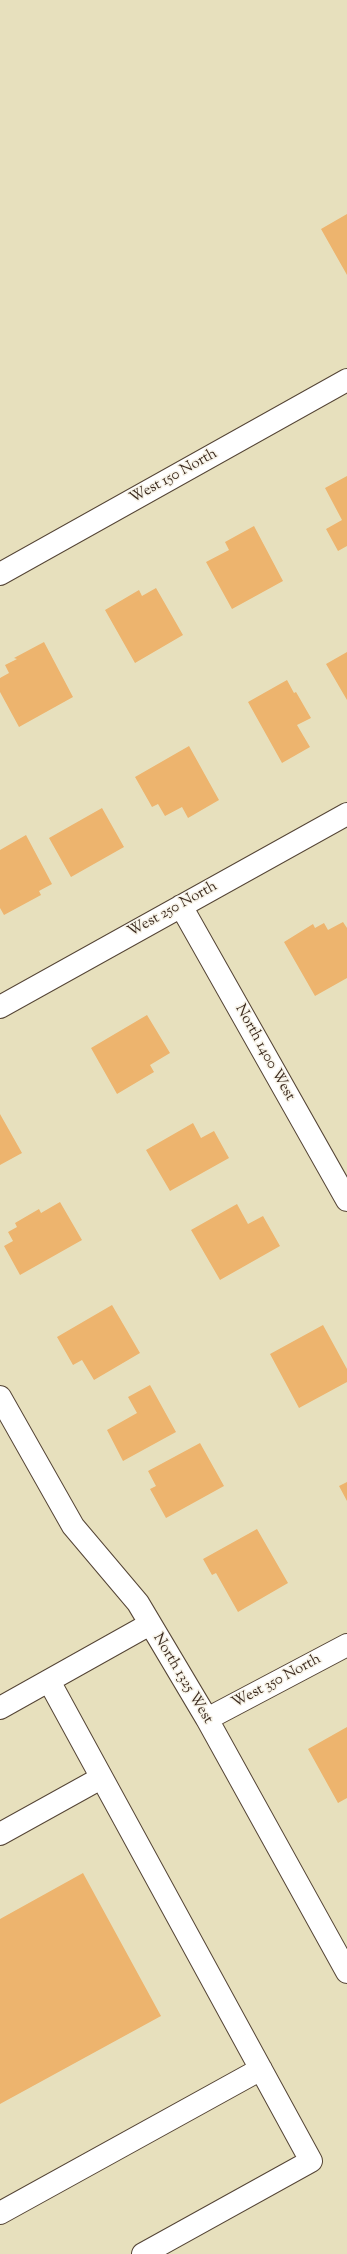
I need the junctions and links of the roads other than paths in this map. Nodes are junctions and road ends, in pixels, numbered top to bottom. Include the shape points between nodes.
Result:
1 (347, 380) edge
2 (0, 574) edge
3 (347, 814) edge
4 (181, 906) junction
5 (0, 1007) edge
6 (347, 1200) edge
7 (2, 1406) edge
8 (150, 1624) junction
9 (347, 1645) edge
10 (49, 1681) junction
11 (0, 1708) edge
12 (207, 1719) junction
13 (101, 1778) junction
14 (0, 1834) edge
15 (347, 1972) edge
16 (261, 2069) junction
17 (0, 2213) edge
18 (143, 2254) edge

1 - 2 street, West 150 North
3 - 4 street, West 250 North
4 - 5 street, West 250 North
4 - 6 street, North 1400 West
7 - 8 street, North 1325 West via 73,1526 138,1603
8 - 10 street
8 - 12 street, North 1325 West
9 - 12 street, West 350 North
10 - 11 street
10 - 13 street
12 - 15 street, North 1325 West
13 - 14 street
13 - 16 street
16 - 17 street
16 - 18 street via 311,2161

